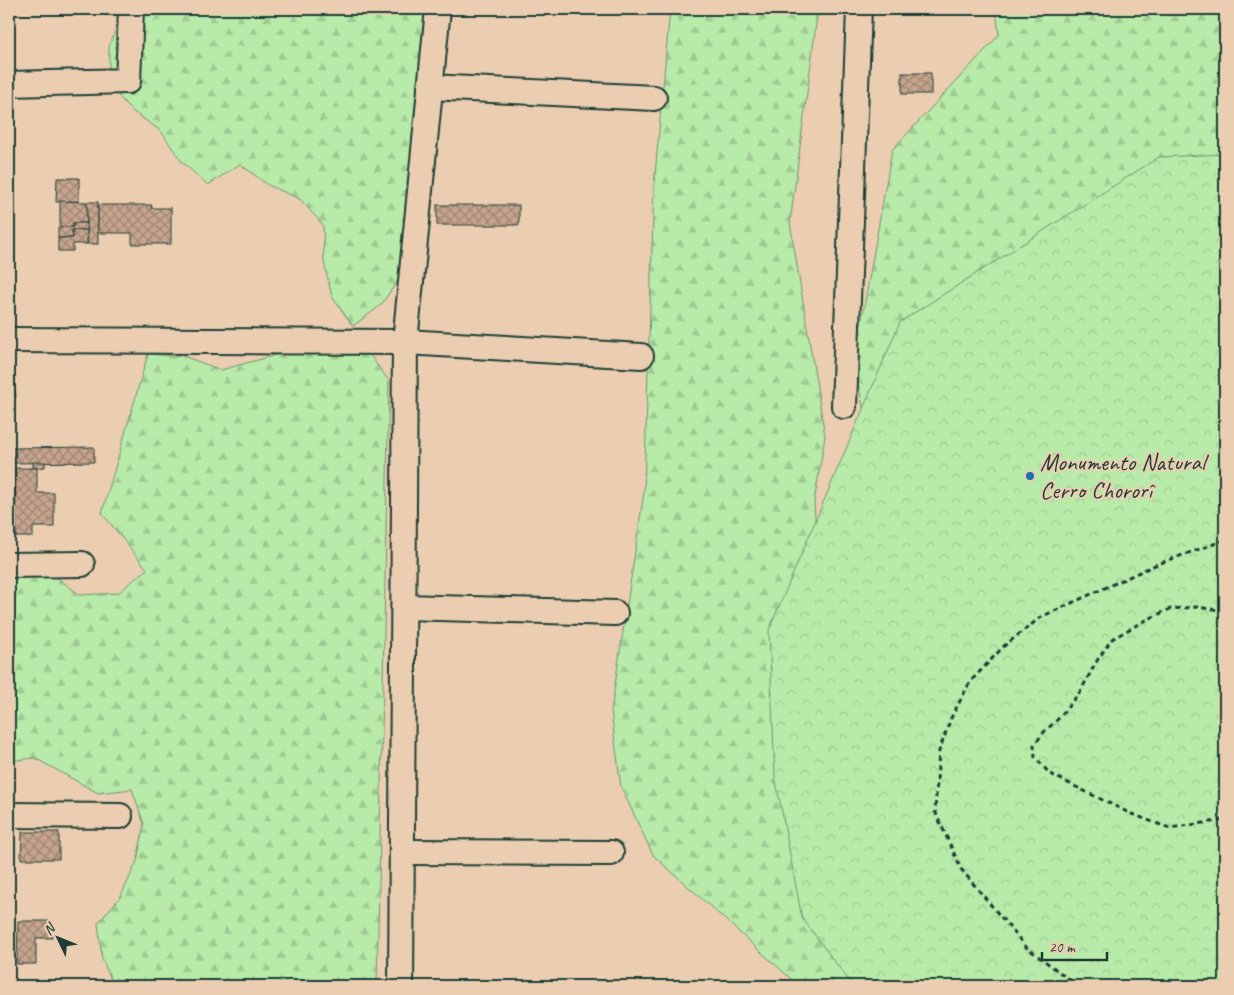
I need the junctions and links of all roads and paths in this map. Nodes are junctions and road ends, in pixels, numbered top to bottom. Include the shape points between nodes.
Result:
1 (132, 9) edge
2 (438, 9) edge
3 (858, 9) edge
4 (9, 84) edge
5 (430, 87) junction
6 (654, 98) dead end
7 (9, 340) edge
8 (405, 342) junction
9 (641, 356) dead end
10 (844, 406) dead end
11 (1225, 540) edge
12 (82, 564) dead end
13 (9, 565) edge
14 (404, 607) junction
15 (1225, 611) edge
16 (615, 613) dead end
17 (9, 815) edge
18 (120, 816) dead end
19 (1225, 820) edge
20 (402, 852) junction
21 (611, 853) dead end
22 (401, 986) edge
23 (1078, 986) edge

1 - 4 street via 128,81
2 - 5 street
3 - 10 street
5 - 6 street
5 - 8 street
7 - 8 street
8 - 9 street
8 - 14 street
11 - 23 path via 1155,566 1040,617 1004,646 970,682 939,752 935,812 960,869 1026,947
12 - 13 street
14 - 16 street
14 - 20 street
15 - 19 path via 1170,609 1112,639 1080,692 1034,746 1035,757 1050,774 1128,813 1168,828
17 - 18 street
20 - 21 street
20 - 22 street

